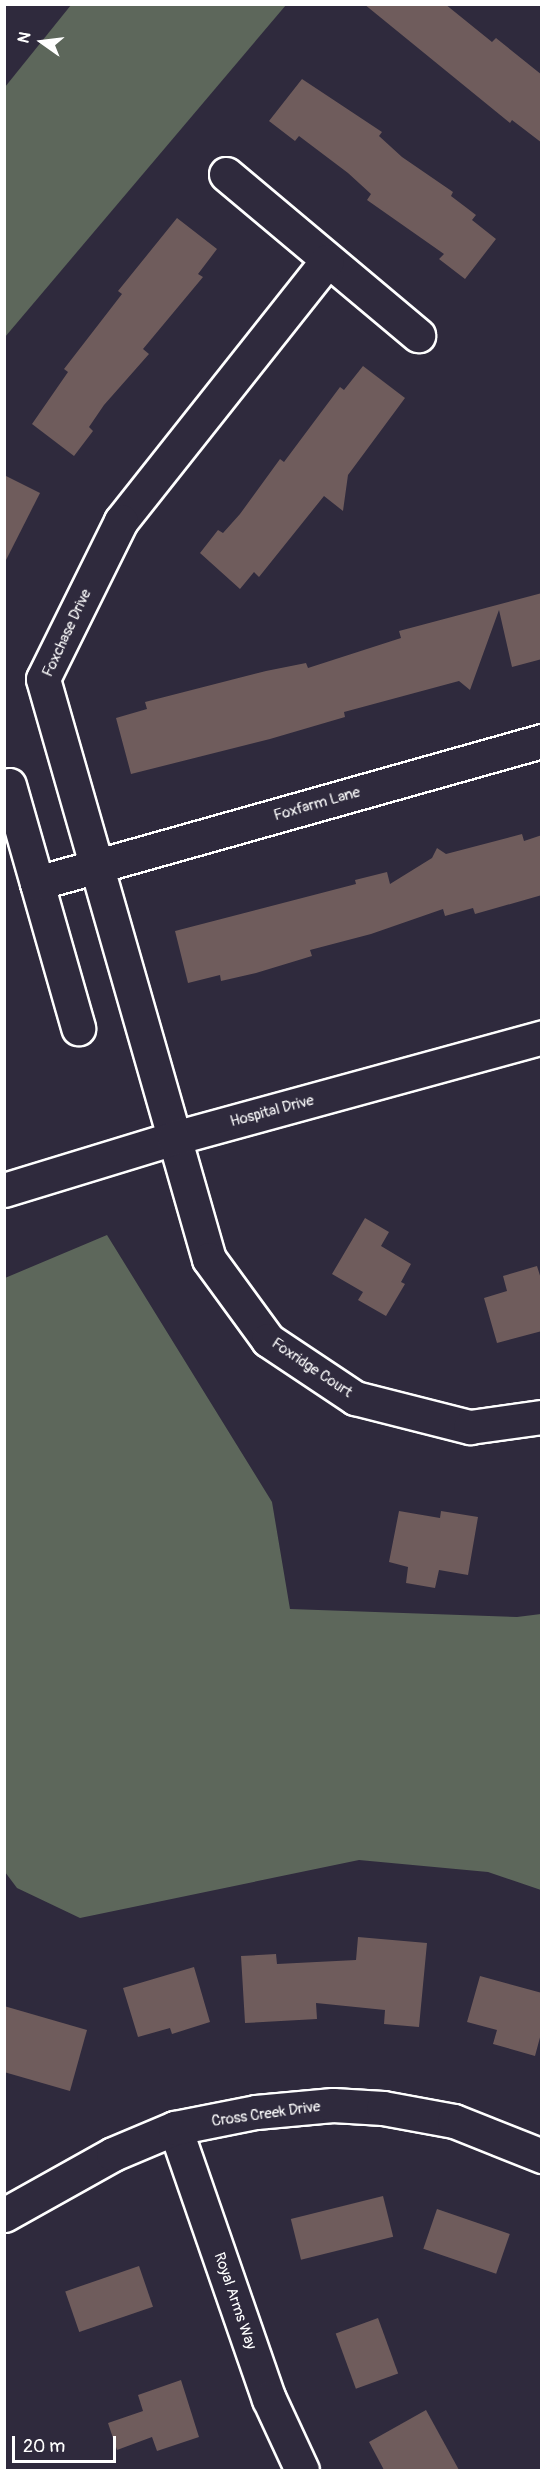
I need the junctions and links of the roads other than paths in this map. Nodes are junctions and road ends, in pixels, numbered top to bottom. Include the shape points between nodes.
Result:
1 (226, 174) dead end
2 (327, 261) junction
3 (418, 335) dead end
4 (542, 741) edge
5 (9, 785) dead end
6 (93, 867) junction
7 (38, 883) junction
8 (78, 1028) dead end
9 (542, 1037) edge
10 (174, 1138) junction
11 (4, 1190) edge
12 (542, 1417) edge
13 (175, 2128) junction
14 (542, 2156) edge
15 (4, 2215) edge
16 (302, 2470) edge

1 - 2 street
2 - 3 street
2 - 6 street, Foxchase Drive via 121,521 42,679
4 - 6 street, Foxfarm Lane
5 - 7 street
6 - 7 street, Foxfarm Lane
6 - 10 street, Foxchase Drive
7 - 8 street
9 - 10 street, Hospital Drive
10 - 11 street, Hospital Drive
10 - 12 street, Foxridge Court via 209,1259 268,1340 355,1398 470,1427
13 - 14 street, Cross Creek Drive via 256,2112 333,2105 383,2108 454,2121
13 - 15 street, Cross Creek Drive via 113,2154
13 - 16 street, Royal Arms Way via 269,2399

